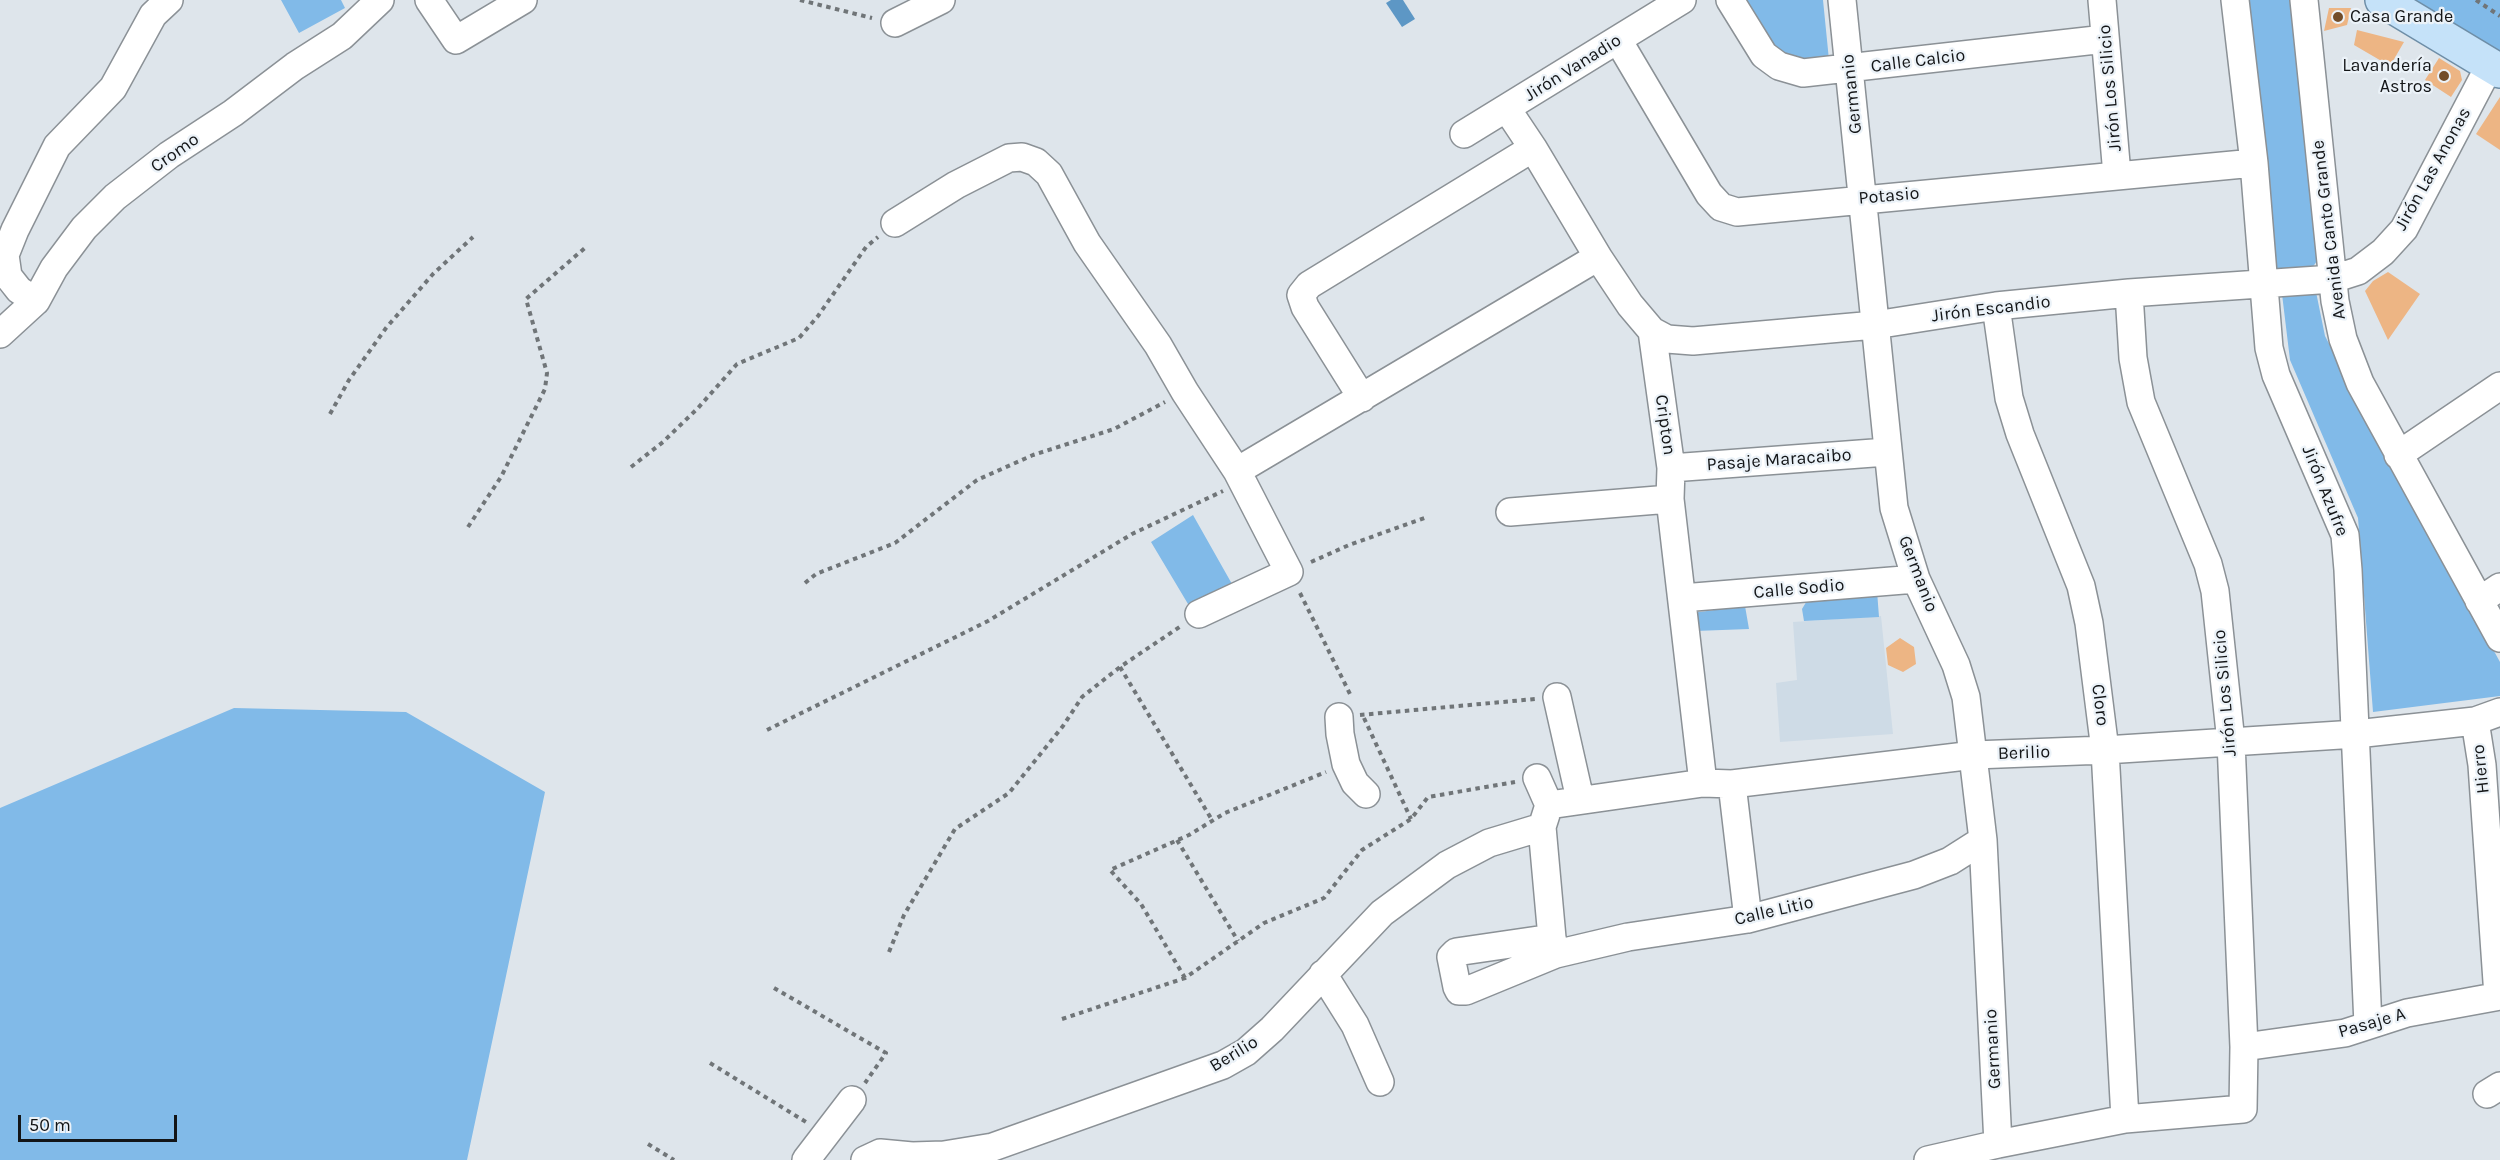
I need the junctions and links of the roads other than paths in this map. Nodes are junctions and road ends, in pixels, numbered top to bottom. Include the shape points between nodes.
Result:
1 (169, 0) edge
2 (429, 0) edge
3 (522, 0) edge
4 (941, 0) edge
5 (1682, 0) edge
6 (1730, 0) edge
7 (1842, 0) edge
8 (2102, 0) edge
9 (2235, 0) edge
10 (2304, 0) edge
11 (2382, 0) edge
12 (379, 1) edge
13 (895, 23) road end
14 (2105, 39) junction
15 (1618, 40) junction
16 (2495, 68) edge
17 (1849, 69) junction
18 (1506, 109) junction
19 (1464, 134) dead end
20 (1533, 148) junction
21 (2254, 163) junction
22 (2117, 175) junction
23 (1862, 199) junction
24 (895, 223) road end
25 (1598, 257) junction
26 (2333, 279) junction
27 (2264, 284) junction
28 (2129, 293) junction
29 (36, 301) junction
30 (1996, 306) junction
31 (1875, 325) junction
32 (1652, 331) junction
33 (0, 334) edge
34 (2500, 386) edge
35 (1362, 398) junction
36 (1887, 452) junction
37 (2398, 455) junction
38 (1671, 468) junction
39 (1240, 476) junction
40 (1670, 499) junction
41 (1510, 512) dead end
42 (1916, 579) junction
43 (2489, 594) edge
44 (1683, 598) junction
45 (1199, 614) road end
46 (2500, 638) edge
47 (1557, 697) road end
48 (2488, 716) edge
49 (1339, 717) road end
50 (2356, 734) junction
51 (2231, 742) junction
52 (2105, 750) junction
53 (1974, 755) junction
54 (1537, 778) road end
55 (1703, 783) junction
56 (1732, 784) junction
57 (1366, 794) dead end
58 (1580, 799) junction
59 (1546, 816) junction
60 (1983, 840) junction
61 (1748, 920) junction
62 (1323, 974) junction
63 (2499, 996) edge
64 (2368, 1025) junction
65 (2244, 1047) junction
66 (1380, 1082) dead end
67 (852, 1100) road end
68 (2125, 1119) junction
69 (1998, 1144) junction
70 (806, 1160) edge
71 (865, 1160) edge
72 (1928, 1160) edge

1 - 29 street via 153,15 113,88 57,146 15,230 5,255 8,276 19,290
2 - 3 street via 456,40
4 - 13 street
5 - 15 street, Jirón Vanadio
6 - 17 street, Calle Calcio via 1764,55 1779,66 1803,73
7 - 17 street, Germanio
8 - 14 street, Jirón Los Silicio
9 - 21 street, Jirón Azufre
10 - 26 street, Avenida Canto Grande
11 - 16 main road
12 - 29 street, Cromo via 342,36 115,197 84,228 54,268
14 - 17 street, Calle Calcio
14 - 22 street, Jirón Los Silicio
15 - 18 street, Jirón Vanadio
15 - 23 street, Potasio via 1709,194 1721,207 1737,212
16 - 26 street, Jirón Las Anonas via 2404,229 2358,271
17 - 23 street, Germanio
18 - 19 street, Jirón Vanadio
18 - 20 street
20 - 25 street
20 - 35 street via 1309,285 1301,295
21 - 22 street, Potasio
21 - 27 street, Jirón Azufre
22 - 23 street, Potasio
23 - 31 street, Germanio
24 - 39 street via 1009,158 1036,162 1048,174 1088,243
25 - 32 street
25 - 35 street
26 - 27 street, Jirón Escandio
26 - 37 street, Avenida Canto Grande via 2343,339 2360,383
27 - 28 street, Jirón Escandio
27 - 50 street, Jirón Azufre via 2269,348 2276,375 2345,535
28 - 30 street, Jirón Escandio
28 - 51 street, Jirón Los Silicio via 2133,358 2141,402 2208,564 2215,591
29 - 33 street, Cromo
30 - 31 street, Jirón Escandio
30 - 52 street, Cloro via 2009,398 2081,586
31 - 32 street, Jirón Escandio via 1693,341 1667,339
31 - 36 street, Germanio
32 - 38 street, Cripton
34 - 37 street
35 - 39 street
36 - 38 street, Pasaje Maracaibo
36 - 42 street, Germanio via 1894,508
37 - 43 street, Avenida Canto Grande
38 - 40 street, Cripton
39 - 45 street via 1289,572
40 - 41 street
40 - 44 street, Cripton
42 - 44 street, Calle Sodio
42 - 53 street, Germanio via 1956,665 1966,697
43 - 46 street, Avenida Canto Grande
44 - 55 street, Cripton
47 - 58 street
48 - 50 street, Berilio
48 - 63 street, Hierro via 2482,765
49 - 57 street via 1346,764 1355,783
50 - 51 street, Berilio
50 - 64 street, Jirón Azufre
51 - 52 street, Berilio
51 - 65 street, Jirón Los Silicio
52 - 53 street, Berilio
52 - 68 street, Cloro
53 - 56 street, Berilio
53 - 60 street, Germanio
54 - 59 street
55 - 56 street, Berilio
55 - 58 street, Berilio
56 - 61 street
58 - 59 street, Berilio
59 - 61 street, Calle Litio via 1554,946
59 - 62 street, Berilio via 1447,864 1382,913
60 - 61 street, Calle Litio via 1950,861 1914,876
60 - 69 street, Germanio
62 - 66 street via 1355,1025
62 - 71 street, Berilio via 1272,1029 1246,1052 1222,1065 993,1147 944,1155 880,1153
63 - 64 street, Pasaje A via 2407,1013
64 - 65 street, Pasaje A via 2345,1033
65 - 68 street, Jirón Los Silicio via 2243,1109
67 - 70 street
68 - 69 street
69 - 72 street

